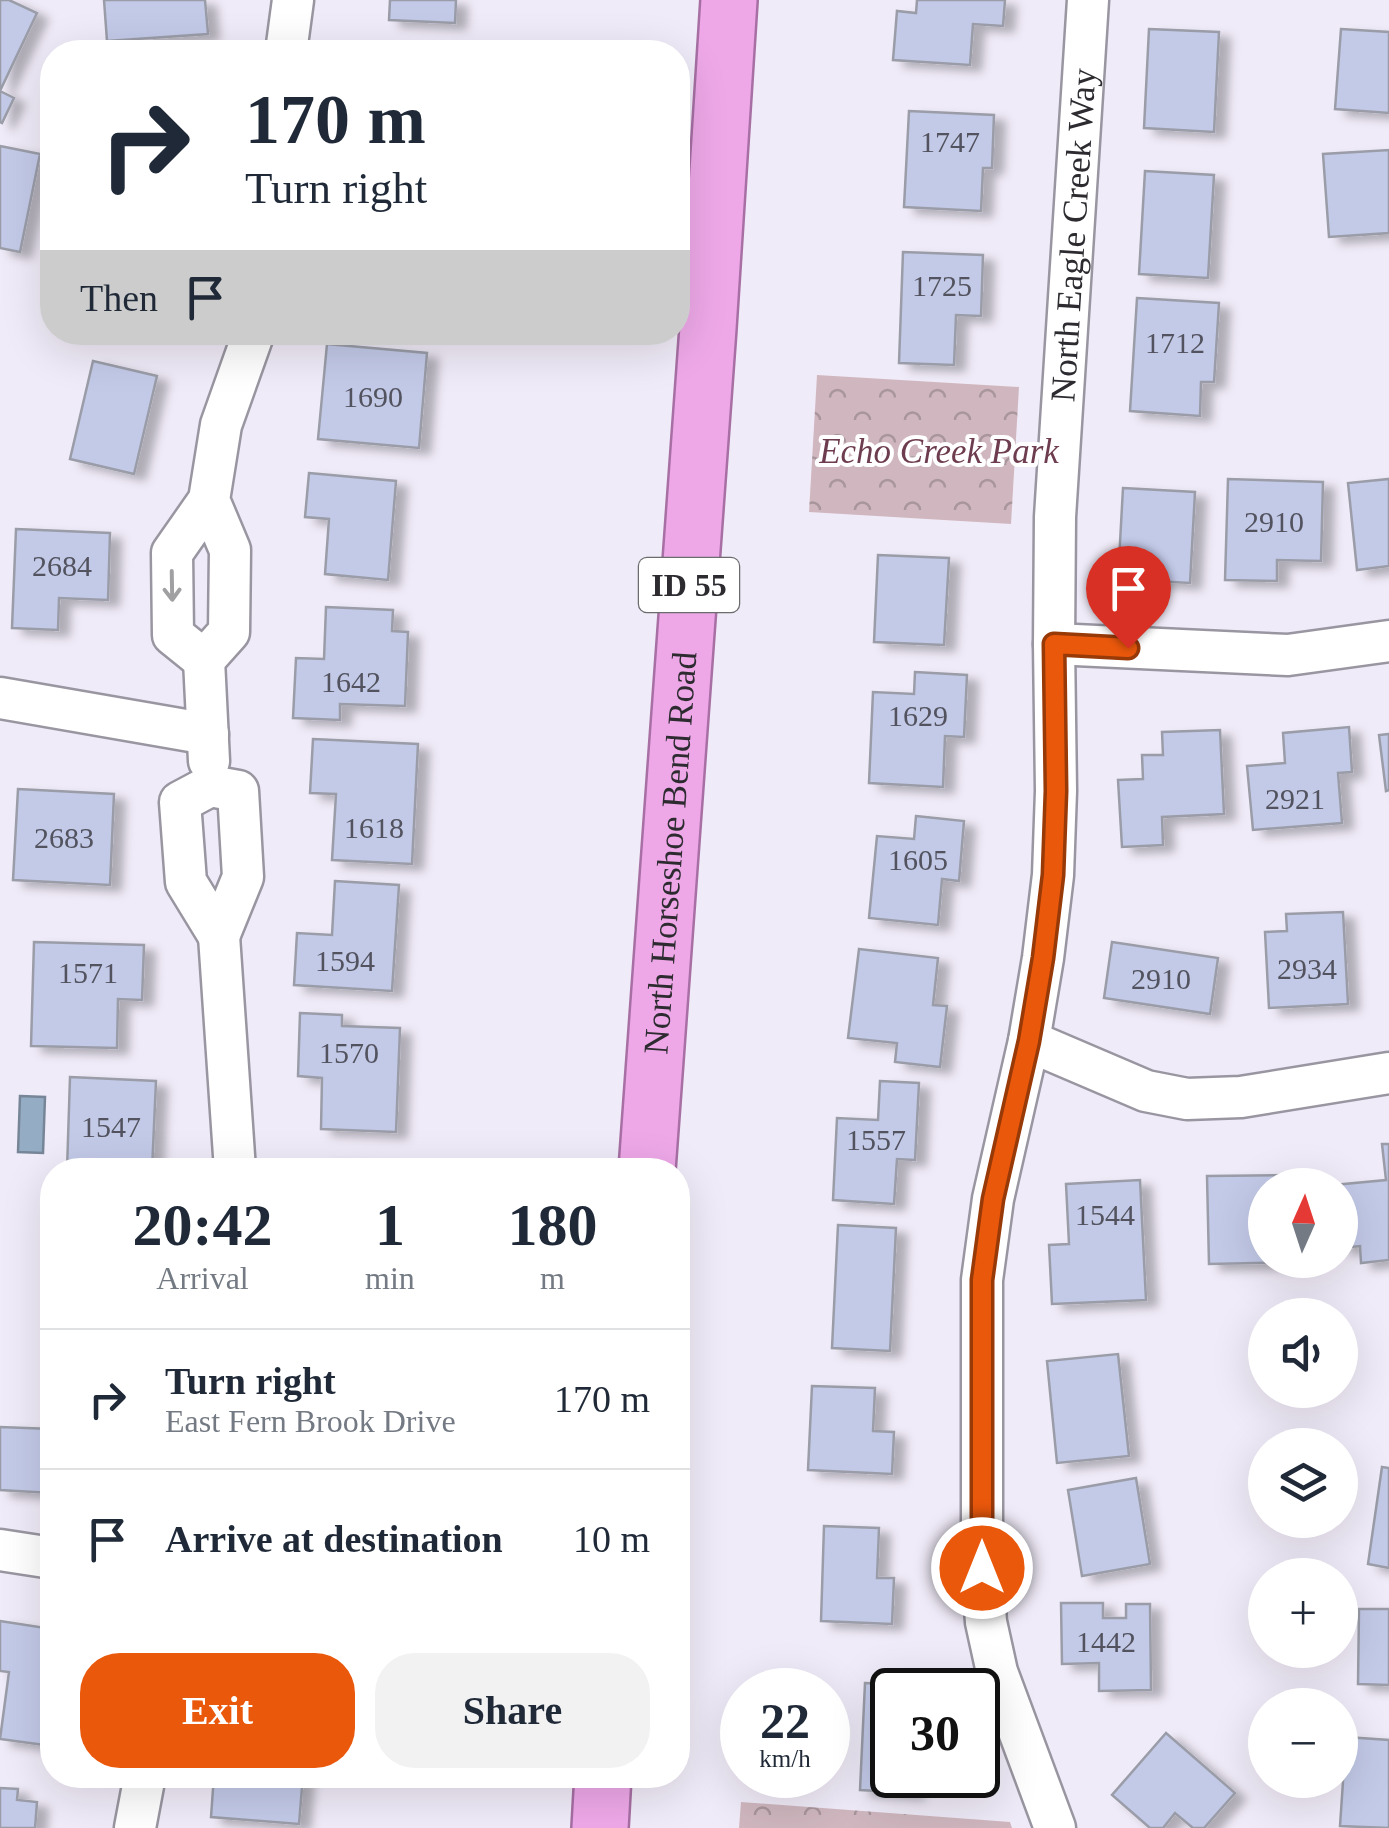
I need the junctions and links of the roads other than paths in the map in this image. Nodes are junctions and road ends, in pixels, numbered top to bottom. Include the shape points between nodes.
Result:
1 (293, 0) edge
2 (729, 0) edge
3 (1088, 0) edge
4 (288, 40) edge
5 (249, 345) edge
6 (210, 500) junction
7 (1389, 641) edge
8 (1054, 644) junction
9 (204, 660) junction
10 (0, 698) edge
11 (208, 734) junction
12 (210, 786) junction
13 (219, 936) junction
14 (1029, 1041) junction
15 (1389, 1073) edge
16 (234, 1158) edge
17 (648, 1158) edge
18 (0, 1550) edge
19 (40, 1556) edge
20 (143, 1788) edge
21 (602, 1788) edge
22 (135, 1828) edge
23 (600, 1828) edge
24 (1055, 1828) edge

1 - 4 street
2 - 17 highway, North Horseshoe Bend Road / ID 55
3 - 8 street, North Eagle Creek Way
5 - 6 street via 221,425
6 - 9 street via 230,550 229,632
6 -> 9 street via 172,554 173,635
7 - 8 street via 1288,656
8 - 14 street, North Eagle Creek Way via 1053,875
9 - 11 street
10 - 11 street
11 - 12 street
12 - 13 street via 238,792 243,877
12 - 13 street via 180,802 186,882
13 - 16 street
14 - 15 street via 1146,1091 1187,1099
14 - 24 street, North Eagle Creek Way via 982,1280 982,1568 997,1672
18 - 19 street
20 - 22 street
21 - 23 highway

